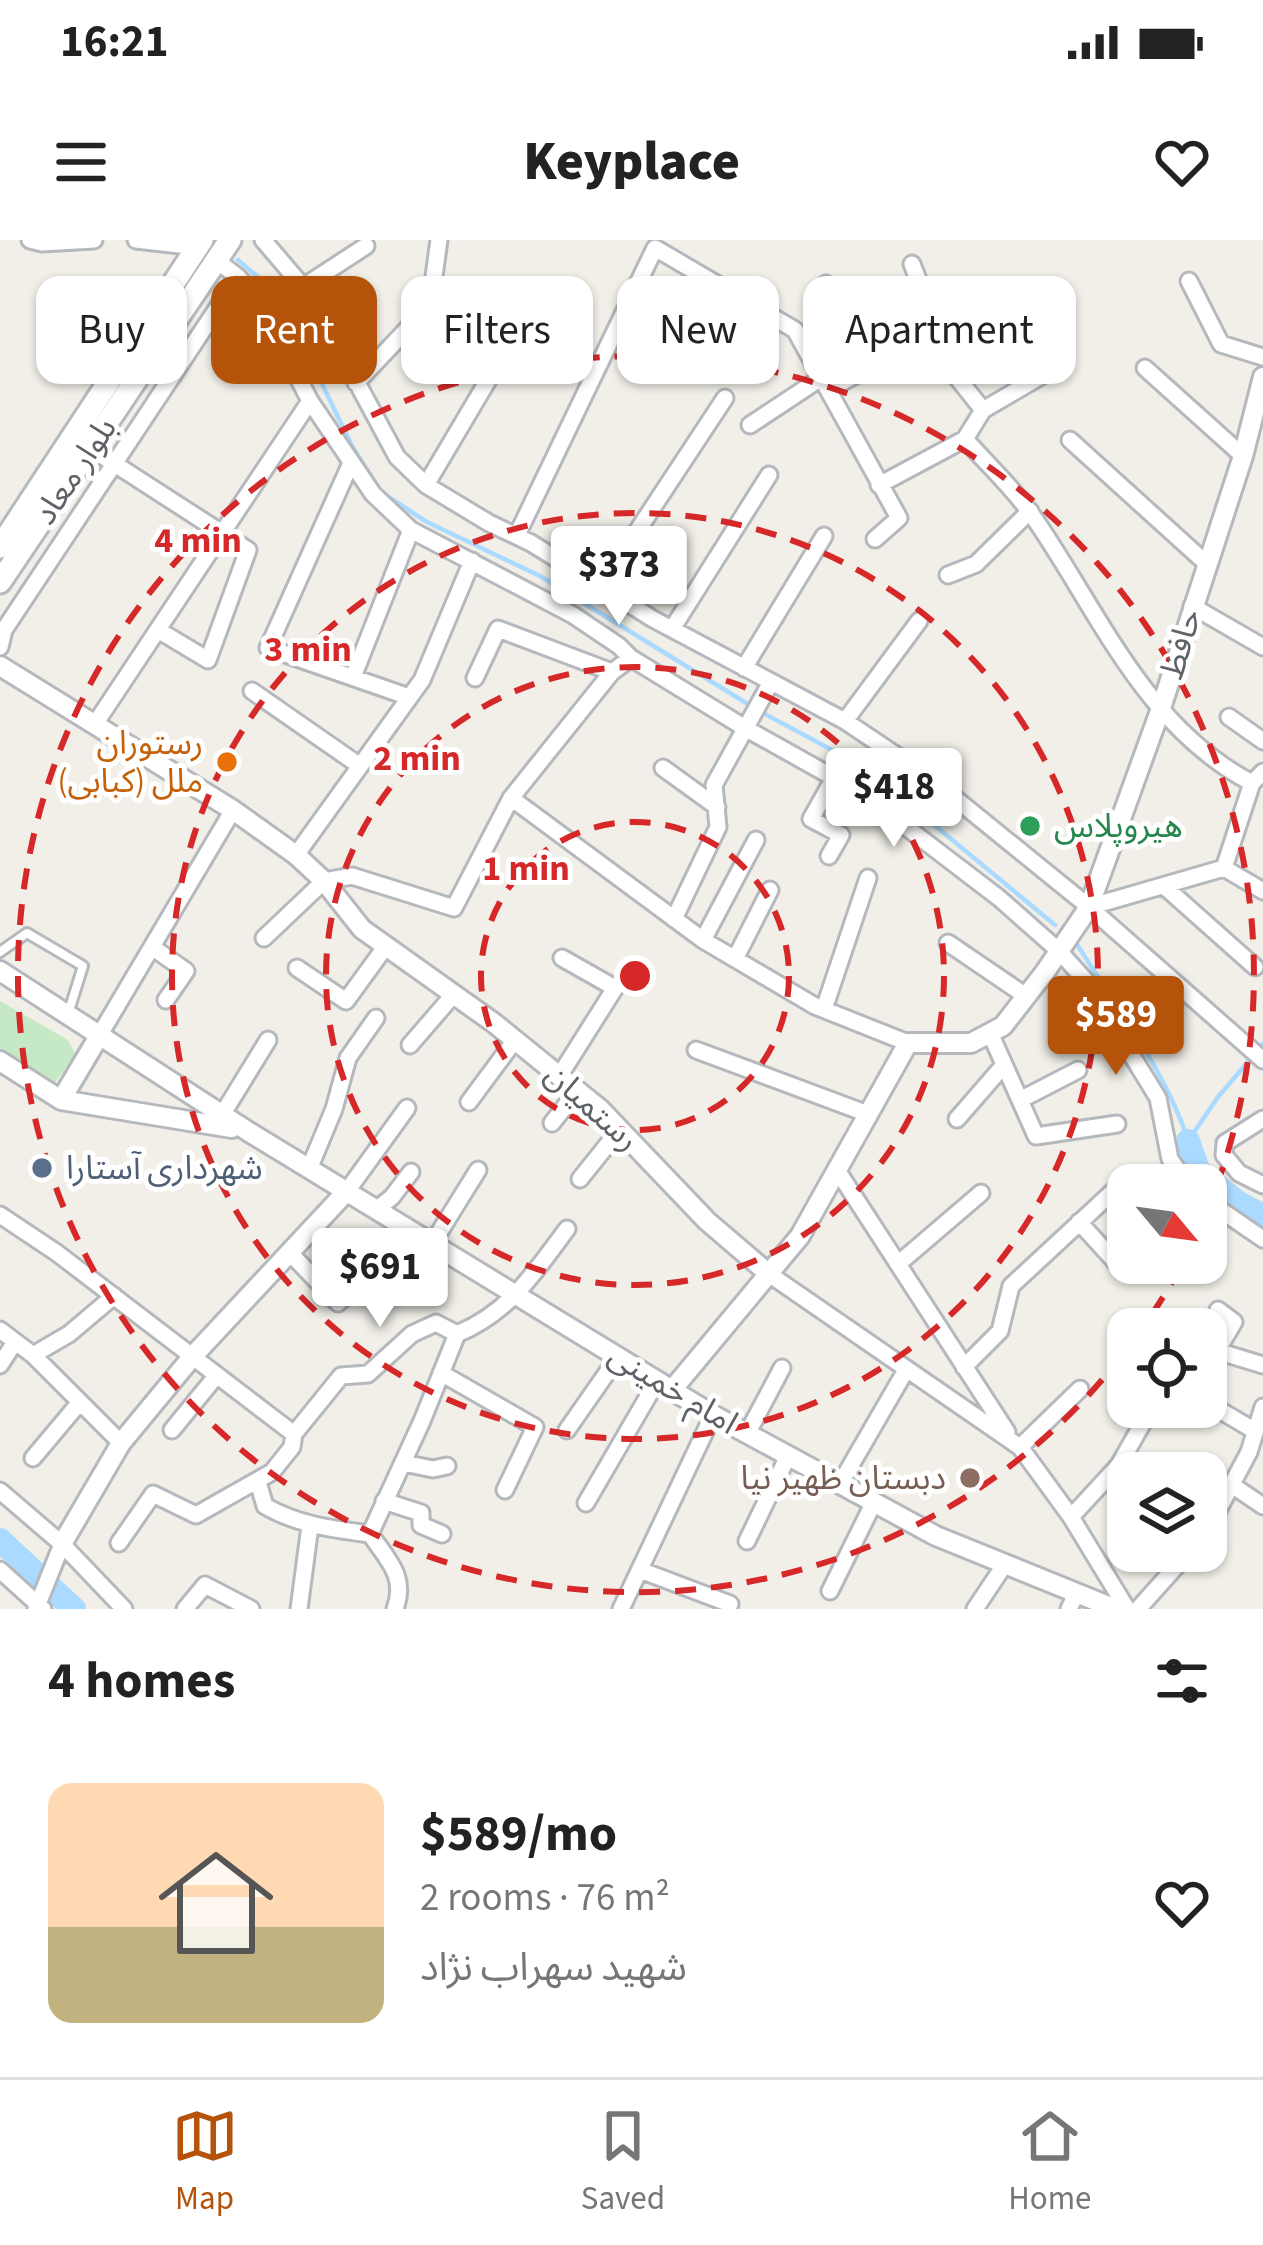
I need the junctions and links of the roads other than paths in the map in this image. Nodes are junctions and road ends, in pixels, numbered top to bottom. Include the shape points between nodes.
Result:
1 (30, 240) edge
2 (94, 240) edge
3 (136, 240) edge
4 (230, 240) edge
5 (262, 240) edge
6 (440, 240) edge
7 (366, 246) dead end
8 (205, 249) edge
9 (912, 264) dead end
10 (237, 276) edge
11 (293, 276) edge
12 (320, 276) edge
13 (642, 276) edge
14 (703, 276) edge
15 (187, 278) edge
16 (1189, 280) dead end
17 (211, 318) edge
18 (779, 320) edge
19 (617, 328) edge
20 (803, 344) edge
21 (1263, 357) edge
22 (377, 360) edge
23 (1145, 368) dead end
24 (1263, 377) edge
25 (120, 384) edge
26 (123, 384) edge
27 (301, 384) edge
28 (357, 384) edge
29 (486, 384) edge
30 (825, 384) joint
31 (1027, 384) edge
32 (725, 398) dead end
33 (310, 401) junction
34 (983, 410) junction
35 (750, 425) dead end
36 (964, 439) junction
37 (1070, 440) dead end
38 (90, 448) junction
39 (1243, 456) junction
40 (351, 463) junction
41 (114, 465) junction
42 (769, 475) dead end
43 (426, 484) junction
44 (879, 485) junction
45 (1030, 511) junction
46 (25, 527) junction
47 (411, 530) junction
48 (223, 532) junction
49 (518, 536) junction
50 (824, 536) dead end
51 (875, 539) dead end
52 (0, 547) edge
53 (472, 561) junction
54 (1208, 565) junction
55 (948, 575) dead end
56 (0, 582) edge
57 (601, 586) junction
58 (1192, 606) junction
59 (919, 621) dead end
60 (672, 629) junction
61 (158, 630) junction
62 (1262, 645) edge
63 (0, 647) edge
64 (631, 658) junction
65 (0, 666) edge
66 (745, 668) junction
67 (611, 672) junction
68 (352, 677) junction
69 (475, 678) dead end
70 (771, 682) junction
71 (252, 691) dead end
72 (409, 698) junction
73 (1160, 711) junction
74 (1229, 717) dead end
75 (845, 721) junction
76 (95, 724) junction
77 (745, 728) junction
78 (1263, 741) edge
79 (360, 766) junction
80 (663, 768) dead end
81 (1257, 777) edge
82 (834, 778) junction
83 (511, 798) junction
84 (717, 807) junction
85 (233, 811) junction
86 (756, 840) dead end
87 (296, 854) junction
88 (830, 856) dead end
89 (1224, 868) junction
90 (868, 878) dead end
91 (324, 881) junction
92 (1165, 887) junction
93 (770, 890) dead end
94 (1263, 891) edge
95 (1089, 907) junction
96 (674, 919) junction
97 (264, 938) dead end
98 (703, 940) junction
99 (948, 943) dead end
100 (152, 946) junction
101 (386, 946) junction
102 (1059, 951) junction
103 (0, 952) edge
104 (562, 958) dead end
105 (735, 959) junction
106 (1255, 967) dead end
107 (298, 968) dead end
108 (0, 971) edge
109 (454, 994) junction
110 (1026, 996) junction
111 (166, 1000) dead end
112 (824, 1010) junction
113 (68, 1016) junction
114 (376, 1018) dead end
115 (990, 1033) junction
116 (98, 1036) junction
117 (268, 1040) dead end
118 (515, 1040) junction
119 (908, 1043) junction
120 (410, 1046) dead end
121 (696, 1049) dead end
122 (1263, 1060) edge
123 (0, 1061) edge
124 (1004, 1065) junction
125 (1078, 1070) dead end
126 (560, 1075) junction
127 (578, 1090) junction
128 (61, 1100) junction
129 (1020, 1100) junction
130 (469, 1102) dead end
131 (407, 1108) dead end
132 (222, 1114) junction
133 (868, 1114) junction
134 (1263, 1119) edge
135 (957, 1120) dead end
136 (552, 1123) dead end
137 (1117, 1124) dead end
138 (620, 1130) junction
139 (249, 1132) junction
140 (1173, 1164) edge
141 (309, 1168) junction
142 (478, 1170) dead end
143 (836, 1170) junction
144 (411, 1172) dead end
145 (580, 1179) dead end
146 (1263, 1185) edge
147 (346, 1192) junction
148 (981, 1193) dead end
149 (1107, 1197) edge
150 (376, 1210) junction
151 (1227, 1214) edge
152 (0, 1215) edge
153 (1079, 1222) junction
154 (567, 1229) dead end
155 (1263, 1239) edge
156 (432, 1244) junction
157 (290, 1253) junction
158 (1107, 1253) edge
159 (898, 1264) junction
160 (769, 1274) junction
161 (355, 1287) dead end
162 (114, 1296) junction
163 (518, 1296) junction
164 (0, 1330) edge
165 (457, 1334) junction
166 (15, 1342) junction
167 (1227, 1354) edge
168 (33, 1355) junction
169 (192, 1357) junction
170 (618, 1357) junction
171 (0, 1364) edge
172 (1263, 1365) edge
173 (964, 1367) junction
174 (782, 1368) dead end
175 (906, 1370) junction
176 (441, 1373) junction
177 (217, 1375) junction
178 (664, 1385) junction
179 (1080, 1389) dead end
180 (80, 1402) junction
181 (1263, 1406) edge
182 (1227, 1414) edge
183 (713, 1415) junction
184 (1140, 1428) edge
185 (172, 1430) dead end
186 (568, 1430) dead end
187 (1256, 1431) junction
188 (294, 1434) junction
189 (747, 1434) junction
190 (121, 1443) junction
191 (1016, 1443) junction
192 (788, 1456) junction
193 (33, 1458) dead end
194 (403, 1463) junction
195 (447, 1466) dead end
196 (258, 1482) junction
197 (840, 1484) junction
198 (1232, 1485) junction
199 (0, 1490) edge
200 (505, 1490) dead end
201 (1227, 1494) edge
202 (384, 1501) junction
203 (874, 1502) junction
204 (586, 1503) dead end
205 (1263, 1506) edge
206 (1070, 1517) junction
207 (310, 1526) junction
208 (370, 1534) junction
209 (442, 1534) dead end
210 (747, 1541) dead end
211 (118, 1543) dead end
212 (62, 1544) junction
213 (1005, 1564) junction
214 (0, 1570) edge
215 (640, 1570) junction
216 (1171, 1572) edge
217 (830, 1591) dead end
218 (1073, 1601) edge
219 (730, 1604) dead end
220 (39, 1607) edge
221 (398, 1608) edge
222 (627, 1608) edge
223 (124, 1609) edge
224 (184, 1609) edge
225 (250, 1609) edge
226 (299, 1609) edge
227 (975, 1609) edge
228 (1117, 1609) edge
229 (1127, 1609) edge
230 (1138, 1609) edge

1 - 2 street
3 - 8 street
4 - 8 main road, بلوار معاد
5 - 11 street
6 - 22 street via 430,305
7 - 12 street
8 - 10 street
8 - 15 main road, بلوار معاد
9 - 34 street via 955,375
13 - 14 street via 655,248
16 - 21 street via 1221,344
17 - 41 street
18 - 20 street
19 - 49 street
23 - 39 street
24 - 39 street, حافظ
25 - 46 main road, بلوار معاد
26 - 38 main road, بلوار معاد
27 - 33 street
28 - 43 street via 397,457
29 - 43 street
30 - 35 street
30 - 44 street
31 - 34 street
32 - 57 street
33 - 40 street
33 - 48 street
34 - 36 street
36 - 44 street
36 - 45 street
37 - 54 street
38 - 41 street
38 - 46 main road, بلوار معاد
39 - 54 street, حافظ
40 - 47 street
40 - 68 street via 268,648
41 - 48 street
41 - 63 street
42 - 60 street
43 - 49 street
44 - 51 street via 899,518
45 - 55 street via 976,564
45 - 73 street
46 - 52 main road, بلوار معاد
46 - 56 main road, بلوار معاد
47 - 53 street
47 - 68 street
48 - 61 street
48 - 61 street via 248,550 208,660
49 - 57 street
50 - 66 street
53 - 64 street via 573,615
53 - 72 street
54 - 58 street, حافظ
57 - 60 street
58 - 62 street
58 - 73 street, حافظ
59 - 75 street
60 - 66 street
61 - 76 street
64 - 67 street
64 - 77 street
65 - 76 street, رستمیان
66 - 70 street
67 - 69 street via 498,629
67 - 83 street
68 - 72 street
70 - 75 street
70 - 77 street
71 - 79 street
72 - 79 street
73 - 81 street via 1232,772
73 - 95 street, حافظ
74 - 78 street
75 - 95 street via 930,778
76 - 85 street, رستمیان
77 - 82 street
77 - 84 street via 713,785
79 - 87 street
80 - 84 street
81 - 89 street
82 - 88 street via 811,819 841,835
82 - 102 street
83 - 91 street via 454,908 352,876
83 - 96 street
84 - 96 street via 718,827
85 - 87 street, رستمیان
85 - 100 street
86 - 98 street
87 - 91 street, رستمیان
89 - 92 street
89 - 94 street
90 - 112 street
91 - 97 street
91 - 101 street, رستمیان
92 - 95 street
92 - 106 street
93 - 105 street
95 - 102 street, حافظ
95 - 122 street
96 - 98 street
98 - 105 street
99 - 110 street
100 - 111 street via 186,971
100 - 116 street
101 - 107 street via 346,1001
101 - 109 street, رستمیان
102 - 110 street, حافظ
102 - 140 street via 1158,1098
103 - 113 lane via 27,932 83,966
104 - 126 street via 615,988
105 - 112 street
108 - 113 street, امام خمینی
109 - 118 street, رستمیان
109 - 120 street
110 - 115 street, حافظ
112 - 119 street
113 - 116 street, امام خمینی
114 - 141 street via 348,1058
115 - 119 street via 971,1043
115 - 124 street
116 - 128 street
116 - 132 street, امام خمینی
117 - 132 street
118 - 126 street, رستمیان
118 - 130 street
119 - 133 street
121 - 133 street
123 - 128 street, امام خمینی
124 - 129 street
124 - 135 street
125 - 129 street
126 - 127 street, رستمیان
127 - 136 street
127 - 138 street, رستمیان
128 - 139 street, امام خمینی
129 - 137 street via 1036,1136
131 - 147 street
132 - 139 street, امام خمینی
133 - 143 street
134 - 146 street via 1225,1143 1224,1155
138 - 145 street
138 - 160 street, رستمیان
139 - 141 street, امام خمینی
141 - 147 street, امام خمینی
142 - 156 street
143 - 159 street
143 - 160 street
144 - 150 street
147 - 150 street, امام خمینی
147 - 157 street
148 - 159 street
149 - 153 street
150 - 156 street, امام خمینی
151 - 155 street
152 - 162 street
153 - 158 street
153 - 173 street via 1010,1286 1000,1331
154 - 163 street
156 - 163 street, امام خمینی
157 - 161 street via 338,1303
157 - 169 street
159 - 173 street
160 - 175 street, رستمیان
160 - 178 street
162 - 168 street
162 - 169 street
163 - 165 street
163 - 170 street, امام خمینی
164 - 166 street
165 - 176 street
165 - 188 street via 436,1323 368,1374 341,1376
166 - 168 street
166 - 171 street
167 - 172 street
168 - 180 street
169 - 177 street
169 - 190 street
170 - 178 street, امام خمینی
170 - 186 street
173 - 191 street
174 - 189 street
175 - 191 street, رستمیان
175 - 197 street
176 - 194 street
176 - 200 street via 535,1426
177 - 185 street
177 - 188 street
178 - 183 street, امام خمینی
178 - 204 street
179 - 191 street
180 - 190 street
180 - 193 street
181 - 187 street
182 - 187 street
183 - 189 street, امام خمینی
183 - 215 street
184 - 206 street via 1119,1466
187 - 198 street
188 - 196 street via 292,1447
189 - 192 street, امام خمینی
190 - 212 street
191 - 206 street, رستمیان
192 - 197 street, امام خمینی
192 - 210 street
194 - 195 street
194 - 202 street
196 - 207 street via 265,1506
196 - 211 street via 196,1515 153,1494
197 - 203 street, امام خمینی
198 - 201 street
198 - 205 street
199 - 212 street
202 - 208 street
202 - 209 street via 421,1513 421,1525
203 - 213 street, امام خمینی
203 - 217 street
206 - 229 street, رستمیان
207 - 208 street
207 - 226 street
208 - 221 street via 394,1569
212 - 220 street
212 - 223 street
213 - 218 street, امام خمینی
213 - 227 street
214 - 220 street
215 - 219 street
215 - 222 street
216 - 230 street
218 - 228 street, امام خمینی
224 - 225 street via 205,1585

